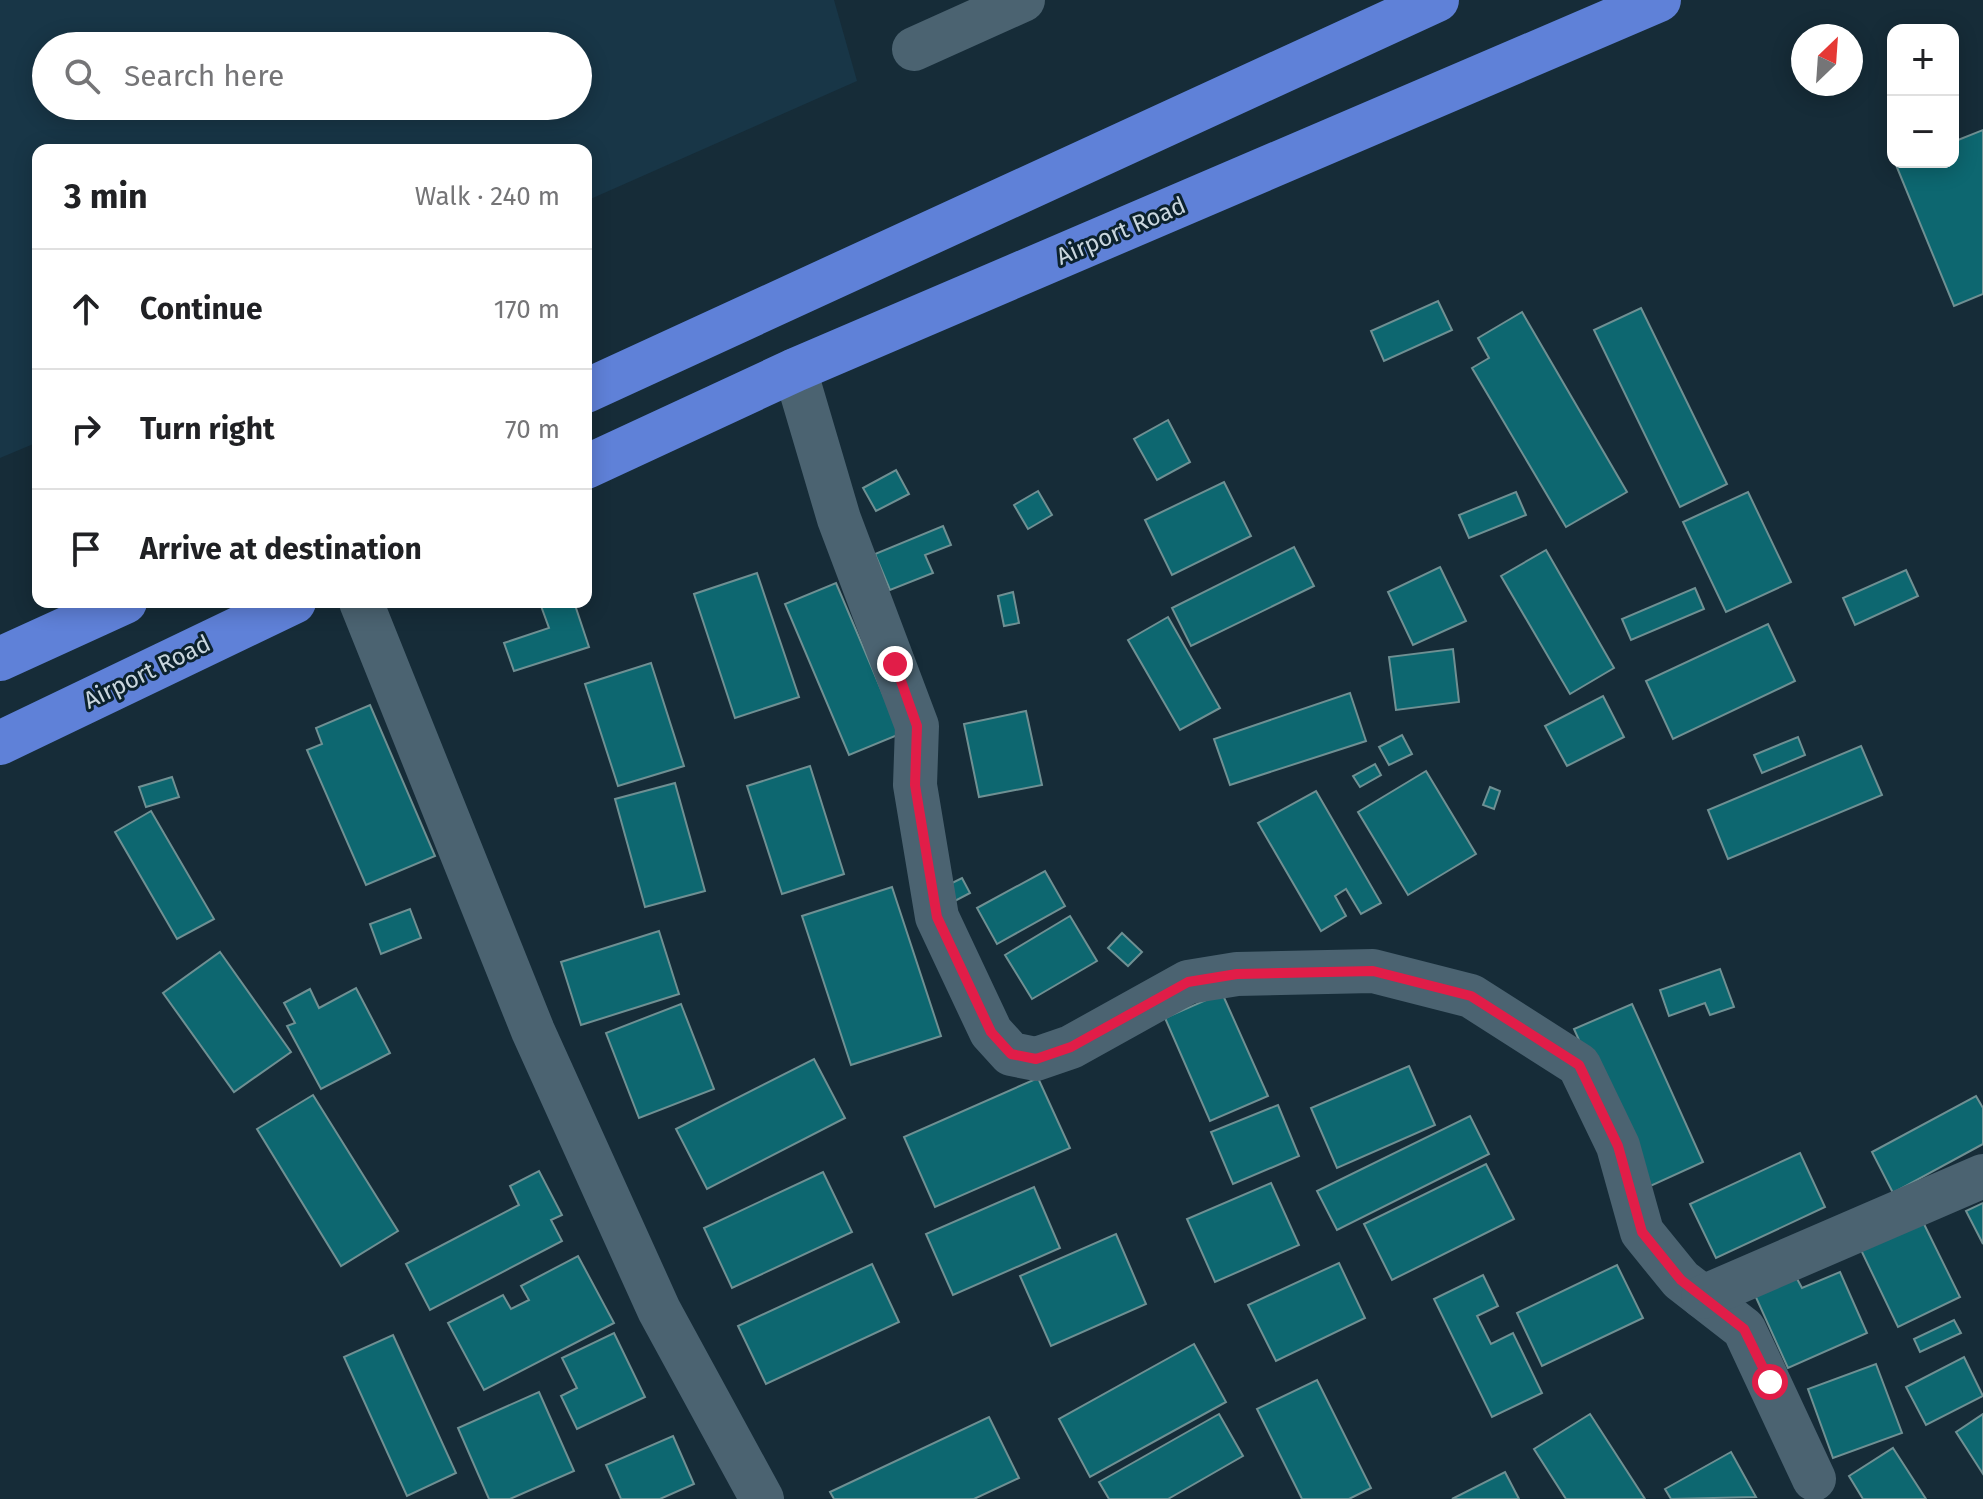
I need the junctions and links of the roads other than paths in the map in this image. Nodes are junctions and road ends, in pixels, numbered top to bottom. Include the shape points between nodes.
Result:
1 (1023, 0) edge
2 (1437, 0) edge
3 (1659, 0) edge
4 (914, 49) dead end
5 (795, 370) junction
6 (592, 388) edge
7 (592, 464) edge
8 (112, 608) edge
9 (281, 608) edge
10 (363, 608) edge
11 (0, 659) edge
12 (0, 743) edge
13 (1983, 1176) edge
14 (1703, 1297) junction
15 (1814, 1479) dead end
16 (762, 1499) edge

1 - 4 street
2 - 6 highway
3 - 5 highway, Airport Road
5 - 7 highway, Airport Road
5 - 14 street via 839,519 917,726 915,785 937,917 991,1032 1011,1054 1036,1059 1071,1047 1188,982 1237,974 1373,971 1471,996 1579,1065 1618,1146 1642,1232 1681,1280
8 - 11 highway
9 - 12 highway, Airport Road
10 - 16 street via 539,1045 659,1310
13 - 14 street
14 - 15 street via 1744,1329

